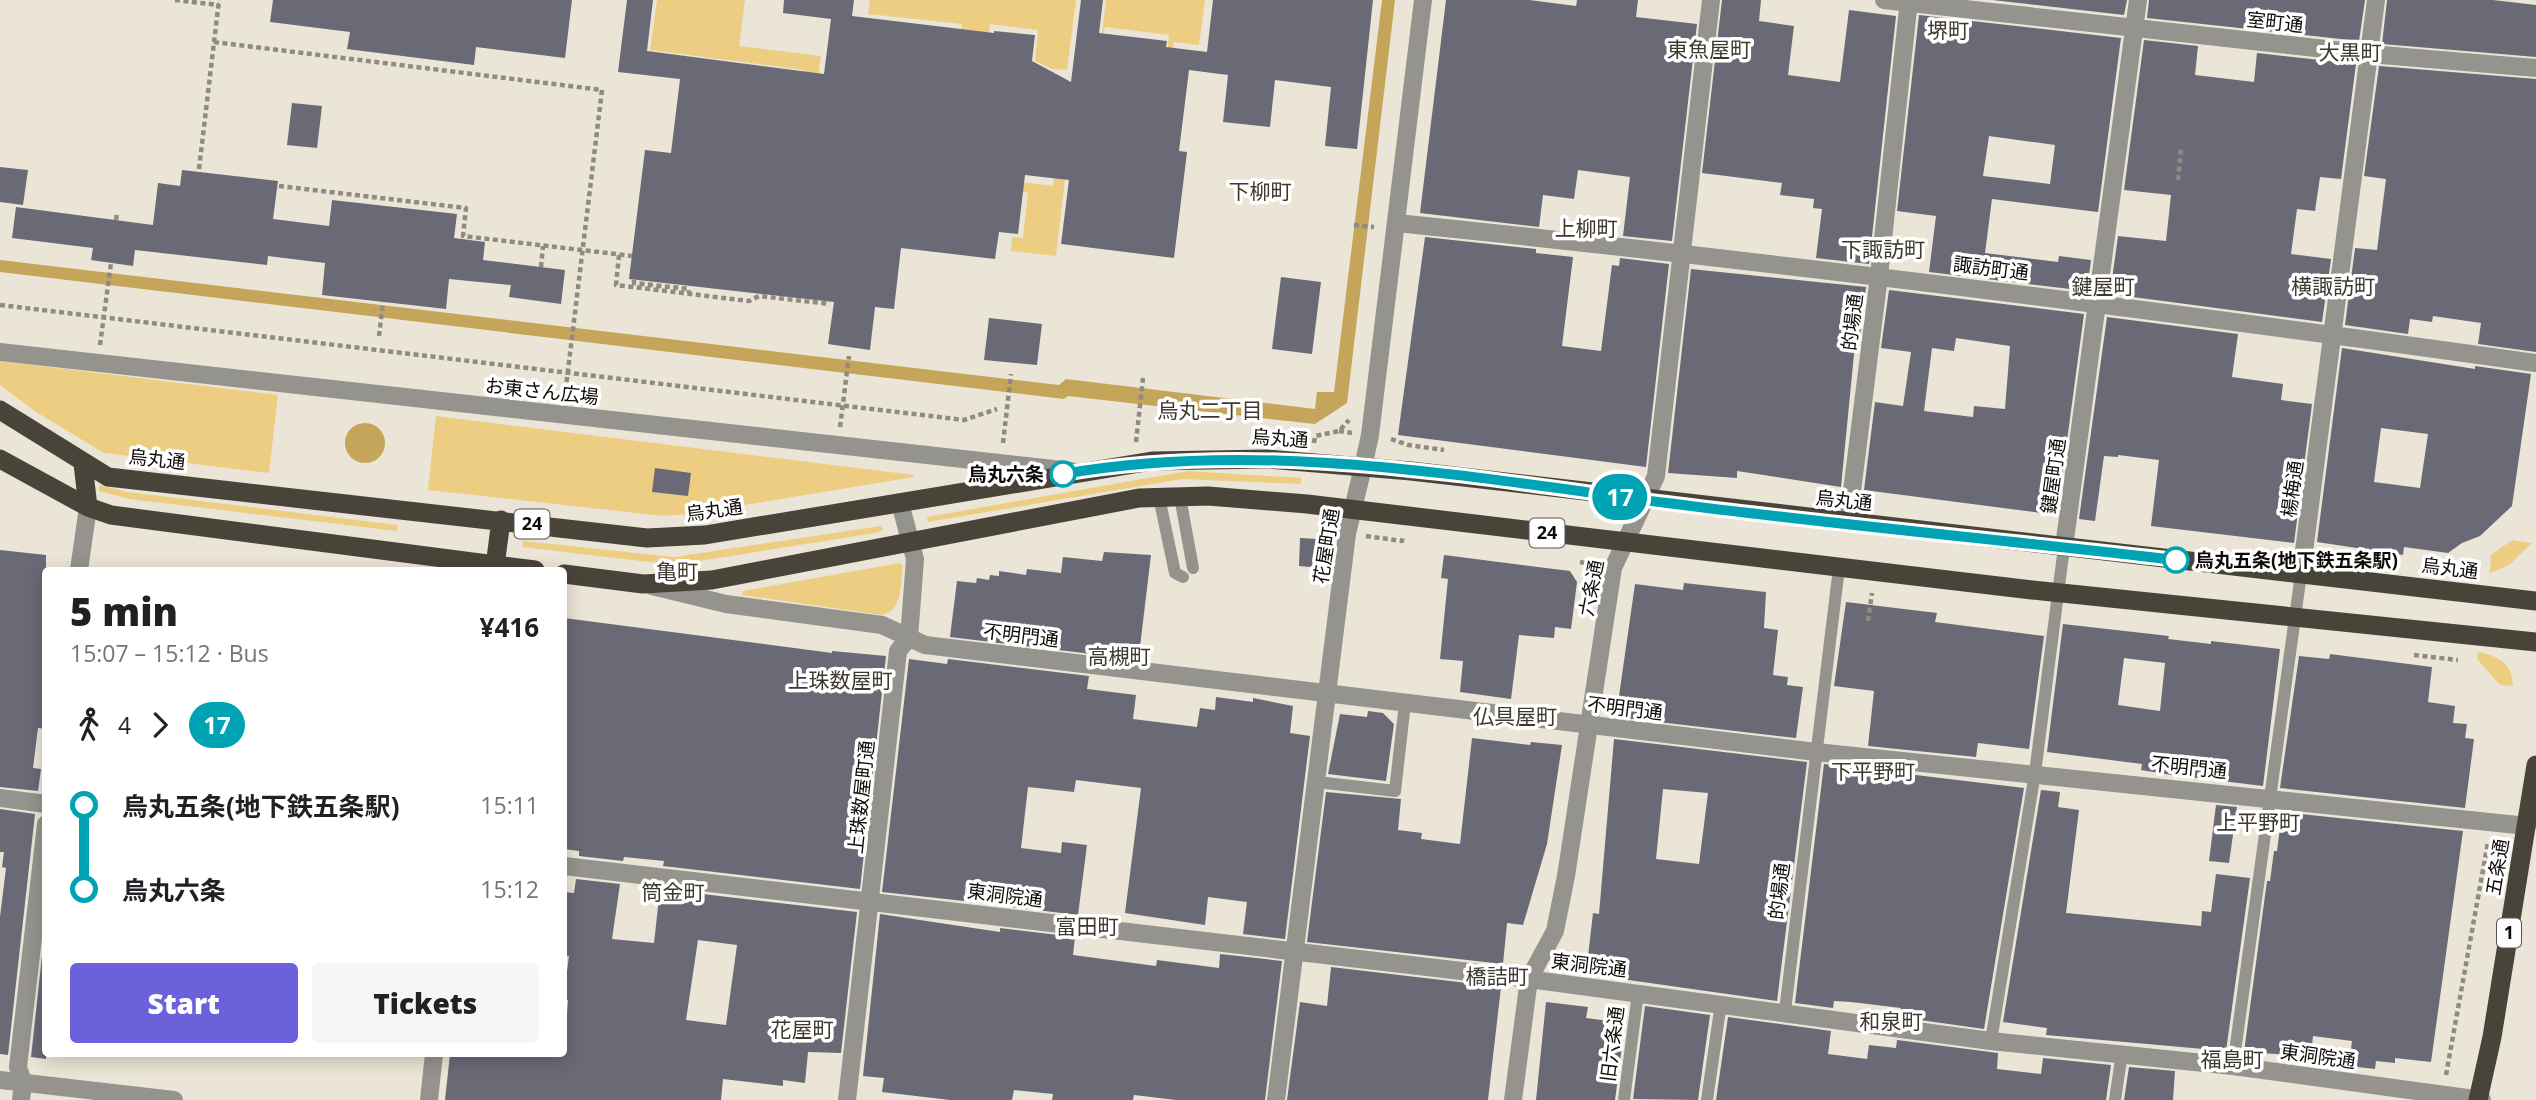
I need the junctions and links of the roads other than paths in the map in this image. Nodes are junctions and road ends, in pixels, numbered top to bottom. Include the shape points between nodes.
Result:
1 (1423, 0) edge
2 (1711, 0) edge
3 (1884, 0) edge
4 (2138, 0) edge
5 (2376, 0) edge
6 (1909, 2) edge
7 (2134, 27) junction
8 (2371, 54) junction
9 (2536, 68) edge
10 (1397, 223) junction
11 (1682, 252) junction
12 (1879, 276) junction
13 (2098, 302) junction
14 (2334, 335) junction
15 (0, 352) edge
16 (2536, 363) edge
17 (0, 410) edge
18 (0, 459) edge
19 (83, 464) junction
20 (1363, 467) junction
21 (1079, 472) junction
22 (1180, 496) junction
23 (1159, 498) junction
24 (1645, 500) junction
25 (900, 503) junction
26 (88, 507) junction
27 (1353, 510) junction
28 (501, 520) junction
29 (1848, 523) junction
30 (910, 541) junction
31 (1625, 543) junction
32 (2064, 547) junction
33 (79, 567) edge
34 (488, 567) edge
35 (495, 567) edge
36 (1839, 568) junction
37 (567, 574) edge
38 (2301, 574) junction
39 (643, 584) junction
40 (2058, 593) junction
41 (2536, 601) edge
42 (2295, 619) junction
43 (909, 638) junction
44 (2536, 642) edge
45 (1329, 694) junction
46 (1405, 703) junction
47 (1591, 726) junction
48 (1816, 752) junction
49 (2536, 765) edge
50 (2035, 773) junction
51 (1317, 782) junction
52 (2272, 797) junction
53 (0, 798) edge
54 (42, 803) edge
55 (2527, 826) junction
56 (42, 859) edge
57 (567, 866) edge
58 (870, 900) junction
59 (1295, 951) junction
60 (1529, 979) junction
61 (1638, 993) junction
62 (1721, 1003) junction
63 (1785, 1011) junction
64 (1991, 1041) junction
65 (2122, 1053) junction
66 (434, 1057) edge
67 (2233, 1066) junction
68 (0, 1080) edge
69 (22, 1091) edge
70 (174, 1100) edge
71 (429, 1100) edge
72 (847, 1100) edge
73 (1276, 1100) edge
74 (1513, 1100) edge
75 (1624, 1100) edge
76 (1707, 1100) edge
77 (2115, 1100) edge
78 (2480, 1100) edge

1 - 10 street, 花屋町通
2 - 11 street, 六条通
3 - 6 street, 室町通
4 - 7 street, 鍵屋町通
5 - 8 street, 楊梅通
6 - 7 street, 室町通
6 - 12 street, 的場通
7 - 8 street, 室町通
7 - 13 street, 鍵屋町通
8 - 9 street, 室町通
8 - 14 street, 楊梅通
10 - 11 street, 諏訪町通
10 - 20 street, 花屋町通
11 - 12 street, 諏訪町通
11 - 24 street, 六条通 via 1656,476
12 - 13 street, 諏訪町通
12 - 29 street, 的場通
13 - 14 street, 諏訪町通
13 - 32 street, 鍵屋町通
14 - 16 street, 諏訪町通
14 - 38 street, 楊梅通
15 - 21 street, お東さん広場
17 - 19 highway, 烏丸通 / 24
18 - 26 highway
19 - 26 highway
19 - 28 highway, 烏丸通 / 24 via 108,477
20 - 21 highway, 烏丸通 / 24 via 1201,458
20 - 24 highway, 烏丸通 / 24
20 - 27 street, 花屋町通
21 - 25 highway, 烏丸通 / 24
22 - 23 highway, 24
22 - 23 lane via 1188,573 1175,573
22 - 27 highway, 24
23 - 30 highway, 24
24 - 29 highway, 烏丸通 / 24
24 - 31 street, 六条通
25 - 28 highway, 烏丸通 / 24 via 677,538
25 - 30 street, 上珠数屋町通
26 - 33 street
26 - 34 highway via 111,515
27 - 31 highway, 24
27 - 45 street, 花屋町通
28 - 35 highway
29 - 32 highway, 烏丸通 / 24
30 - 39 highway, 24 via 712,580
30 - 43 street, 上珠数屋町通 via 915,559
31 - 36 highway, 24
31 - 47 street, 六条通 via 1614,568
32 - 38 highway, 烏丸通 / 24
32 - 40 lane, 鍵屋町通
36 - 40 highway, 24
36 - 48 lane, 的場通
37 - 39 highway, 24
38 - 41 highway, 烏丸通 / 24
38 - 42 lane, 楊梅通
39 - 43 street, 不明門通 via 726,604 882,625
40 - 42 highway, 24
40 - 50 lane, 鍵屋町通
42 - 44 highway, 24
42 - 52 lane, 楊梅通
43 - 45 street, 不明門通 via 925,645
43 - 58 street, 上珠数屋町通 via 898,651
45 - 46 street, 不明門通
45 - 51 street, 花屋町通
46 - 47 street, 不明門通
46 - 51 lane via 1395,790
47 - 48 street, 不明門通
47 - 60 street, 六条通 via 1555,931
48 - 50 street, 不明門通
48 - 63 lane, 的場通
49 - 55 highway, 五条通 / 1
50 - 52 street, 不明門通
50 - 64 lane, 鍵屋町通
51 - 59 street, 花屋町通
52 - 55 street, 不明門通
52 - 67 lane, 楊梅通
53 - 54 street
55 - 78 highway, 五条通 / 1
56 - 69 street via 18,1067
57 - 58 street, 東洞院通
58 - 59 street, 東洞院通
58 - 72 street, 上珠数屋町通
59 - 60 street, 東洞院通
59 - 73 street, 花屋町通
60 - 61 street, 東洞院通
60 - 74 street, 六条通
61 - 62 street, 東洞院通
61 - 75 lane, 旧六条通
62 - 63 street, 東洞院通
62 - 76 lane
63 - 64 street, 東洞院通
64 - 65 street, 東洞院通
65 - 67 street, 東洞院通
65 - 77 lane
66 - 71 street
67 - 78 street, 東洞院通
68 - 69 street
69 - 70 street

